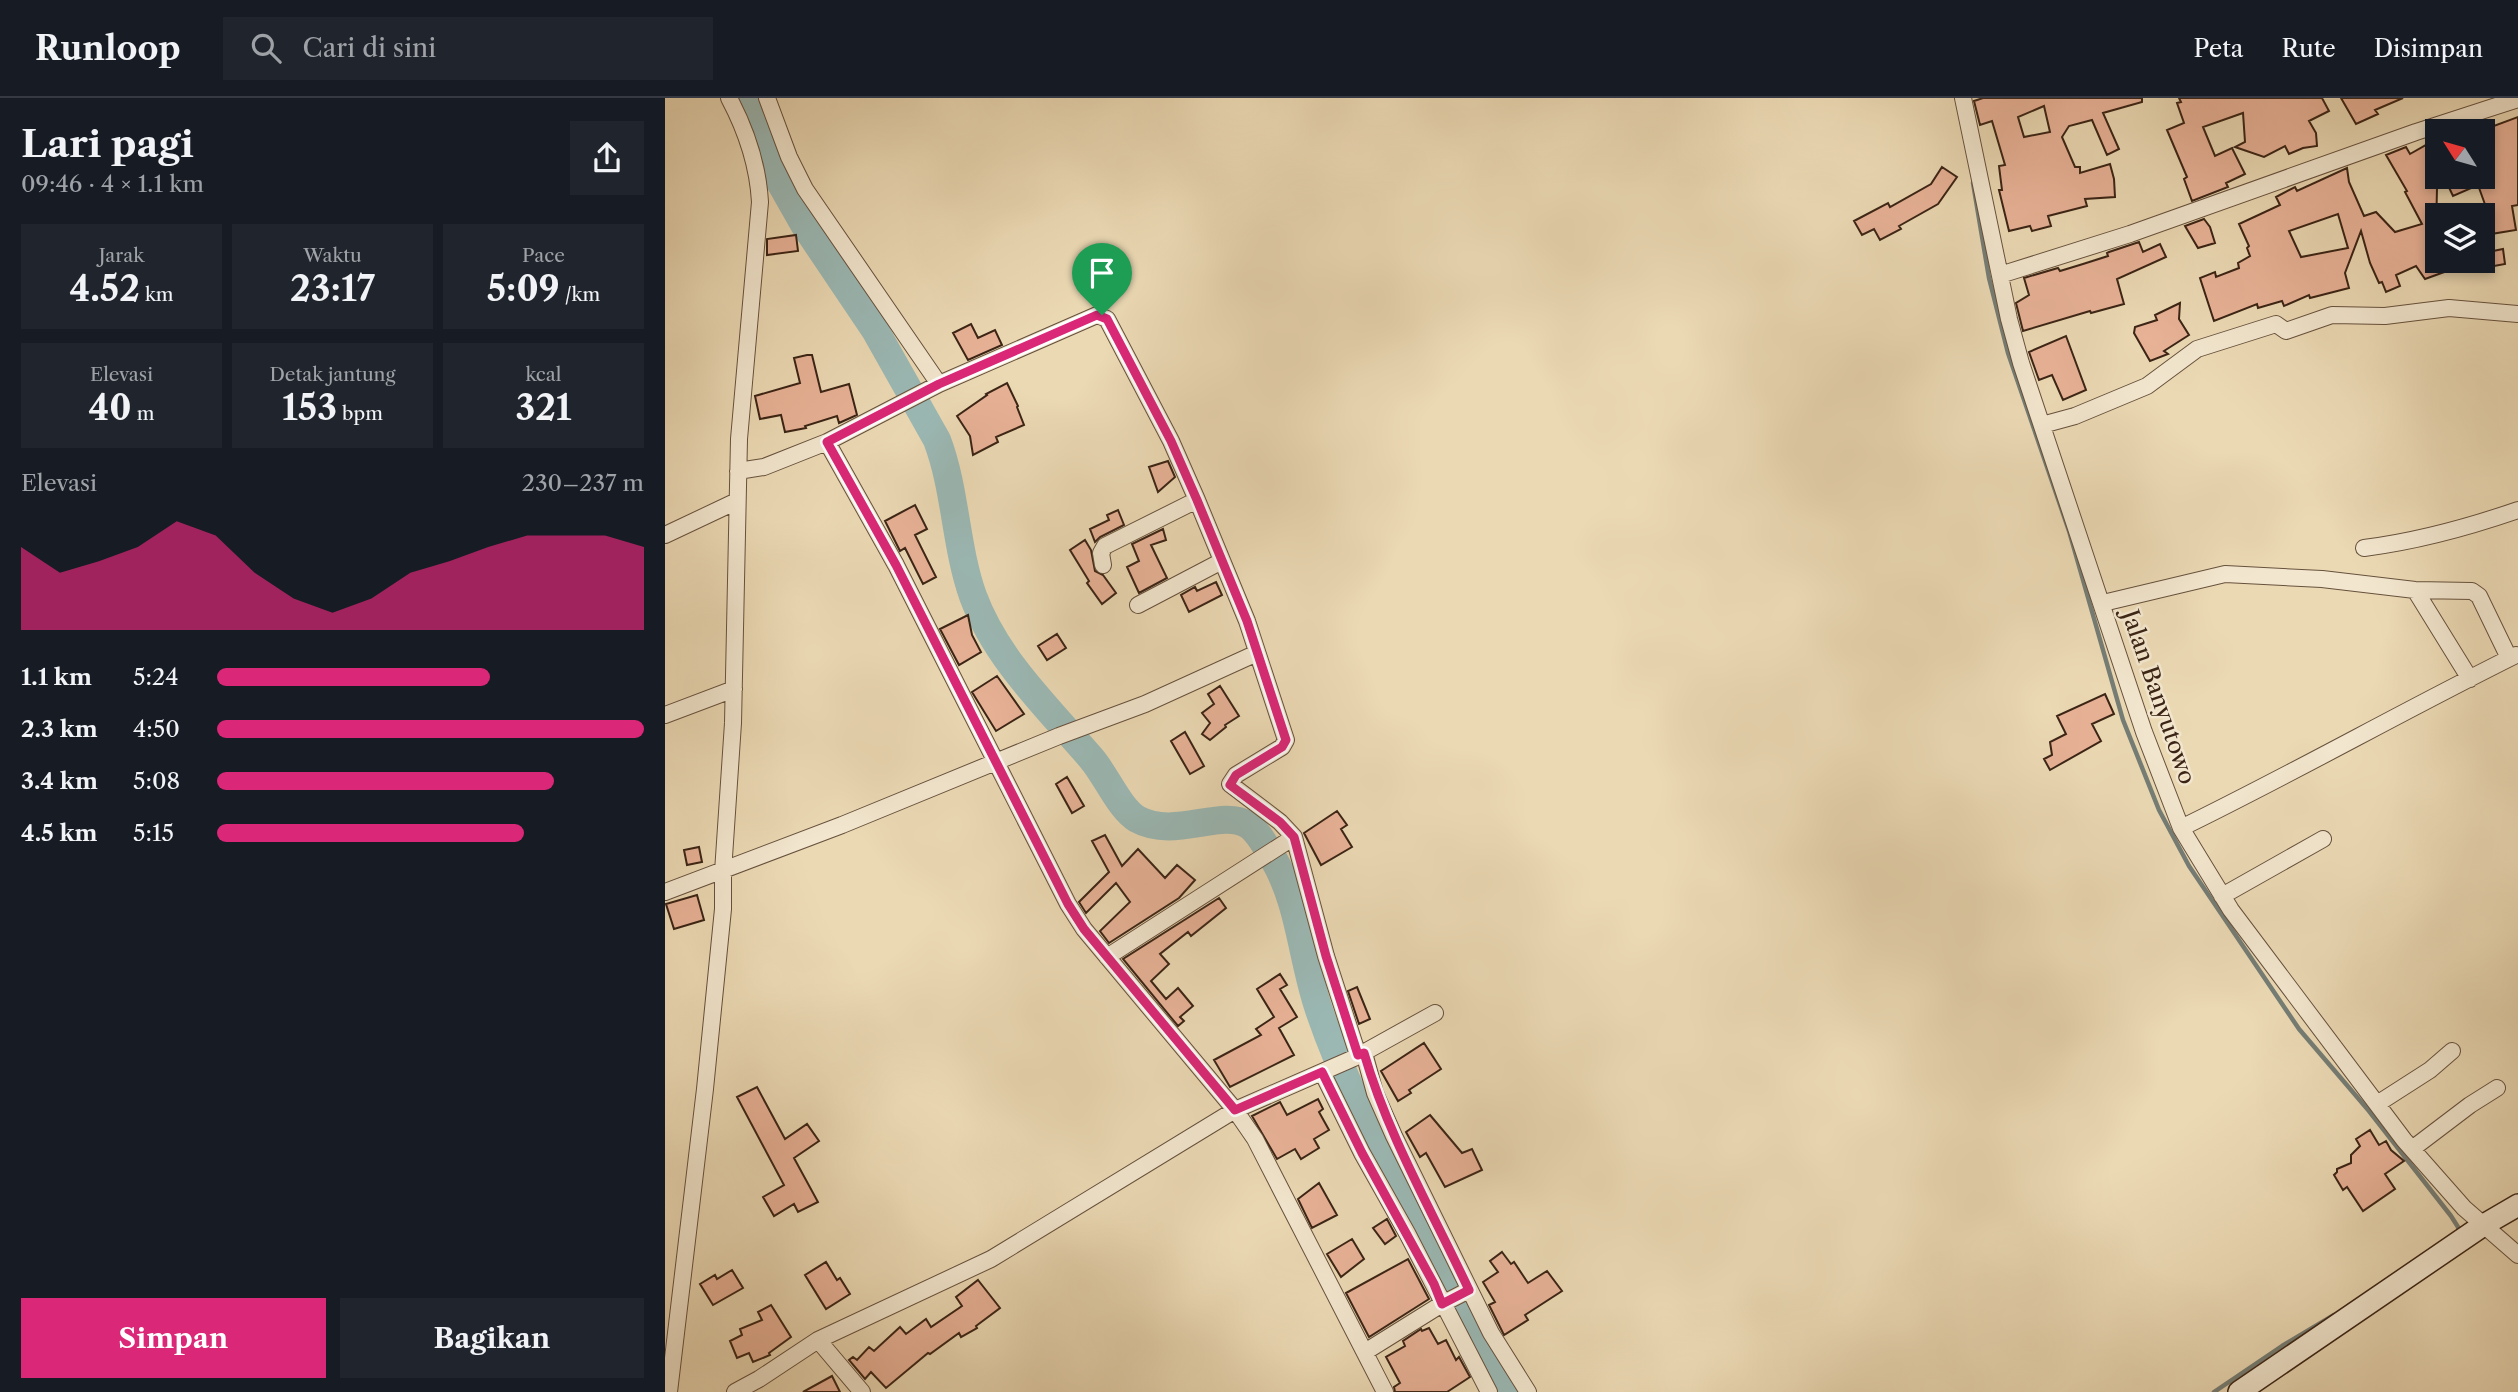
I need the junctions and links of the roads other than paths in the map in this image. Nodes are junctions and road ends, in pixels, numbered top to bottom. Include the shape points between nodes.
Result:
1 (729, 98) edge
2 (767, 98) edge
3 (1963, 98) edge
4 (2518, 99) edge
5 (2000, 275) junction
6 (2518, 314) edge
7 (935, 386) junction
8 (2042, 425) junction
9 (827, 442) junction
10 (742, 471) junction
11 (1197, 500) junction
12 (734, 502) junction
13 (2518, 510) edge
14 (665, 535) edge
15 (2364, 548) dead end
16 (1222, 561) junction
17 (1103, 565) dead end
18 (2415, 590) junction
19 (2103, 603) junction
20 (1138, 605) dead end
21 (1257, 653) junction
22 (2513, 656) edge
23 (2470, 678) junction
24 (734, 689) junction
25 (665, 715) edge
26 (996, 763) junction
27 (2181, 828) junction
28 (2323, 839) dead end
29 (1290, 840) junction
30 (723, 872) junction
31 (665, 892) edge
32 (2222, 896) junction
33 (1107, 957) junction
34 (1435, 1013) dead end
35 (2452, 1051) dead end
36 (1358, 1055) junction
37 (1327, 1069) junction
38 (2497, 1088) dead end
39 (2377, 1104) junction
40 (1235, 1110) junction
41 (2413, 1149) junction
42 (2518, 1205) edge
43 (2482, 1226) junction
44 (2518, 1255) edge
45 (1467, 1291) junction
46 (1444, 1303) junction
47 (818, 1340) junction
48 (1365, 1352) junction
49 (669, 1392) edge
50 (735, 1392) edge
51 (862, 1392) edge
52 (1385, 1392) edge
53 (1489, 1392) edge
54 (1528, 1392) edge
55 (2239, 1392) edge

1 - 10 street via 756,169 760,194 746,345
2 - 7 street via 805,189
3 - 5 street, Jalan Banyutowo
4 - 5 street
5 - 8 street, Jalan Banyutowo
6 - 8 street via 2449,308 2385,316 2332,315 2286,331 2276,324 2197,349 2147,386
7 - 9 street
7 - 11 street via 1102,315 1171,441
8 - 19 street, Jalan Banyutowo
9 - 10 street
9 - 26 street via 896,565
10 - 12 street
11 - 16 street
11 - 17 street via 1105,546
12 - 14 street
12 - 24 street
13 - 15 street via 2459,531
16 - 20 street
16 - 21 street
18 - 19 street via 2225,574
18 - 22 street via 2476,593
18 - 23 street
19 - 27 street, Jalan Banyutowo via 2144,732
21 - 26 street
21 - 29 street via 1286,740 1236,775 1230,785 1280,822
22 - 23 street
23 - 27 street
24 - 25 street
24 - 30 street
26 - 30 street
26 - 33 street via 1068,904
27 - 32 street, Jalan Banyutowo
28 - 32 street
29 - 33 street
29 - 36 street
30 - 31 street
30 - 49 street via 715,989
32 - 39 street, Jalan Banyutowo
33 - 40 street
34 - 36 street
35 - 39 street
36 - 37 street
36 - 45 street
37 - 40 street
37 - 46 street via 1362,1153
38 - 41 street
39 - 41 street, Jalan Banyutowo
40 - 47 street via 991,1259
40 - 48 street via 1255,1139
41 - 43 street, Jalan Banyutowo
42 - 43 street
43 - 44 street, Jalan Banyutowo
43 - 55 street
45 - 46 street
45 - 54 street
46 - 48 street
46 - 53 street
47 - 50 street
47 - 51 street
48 - 52 street

